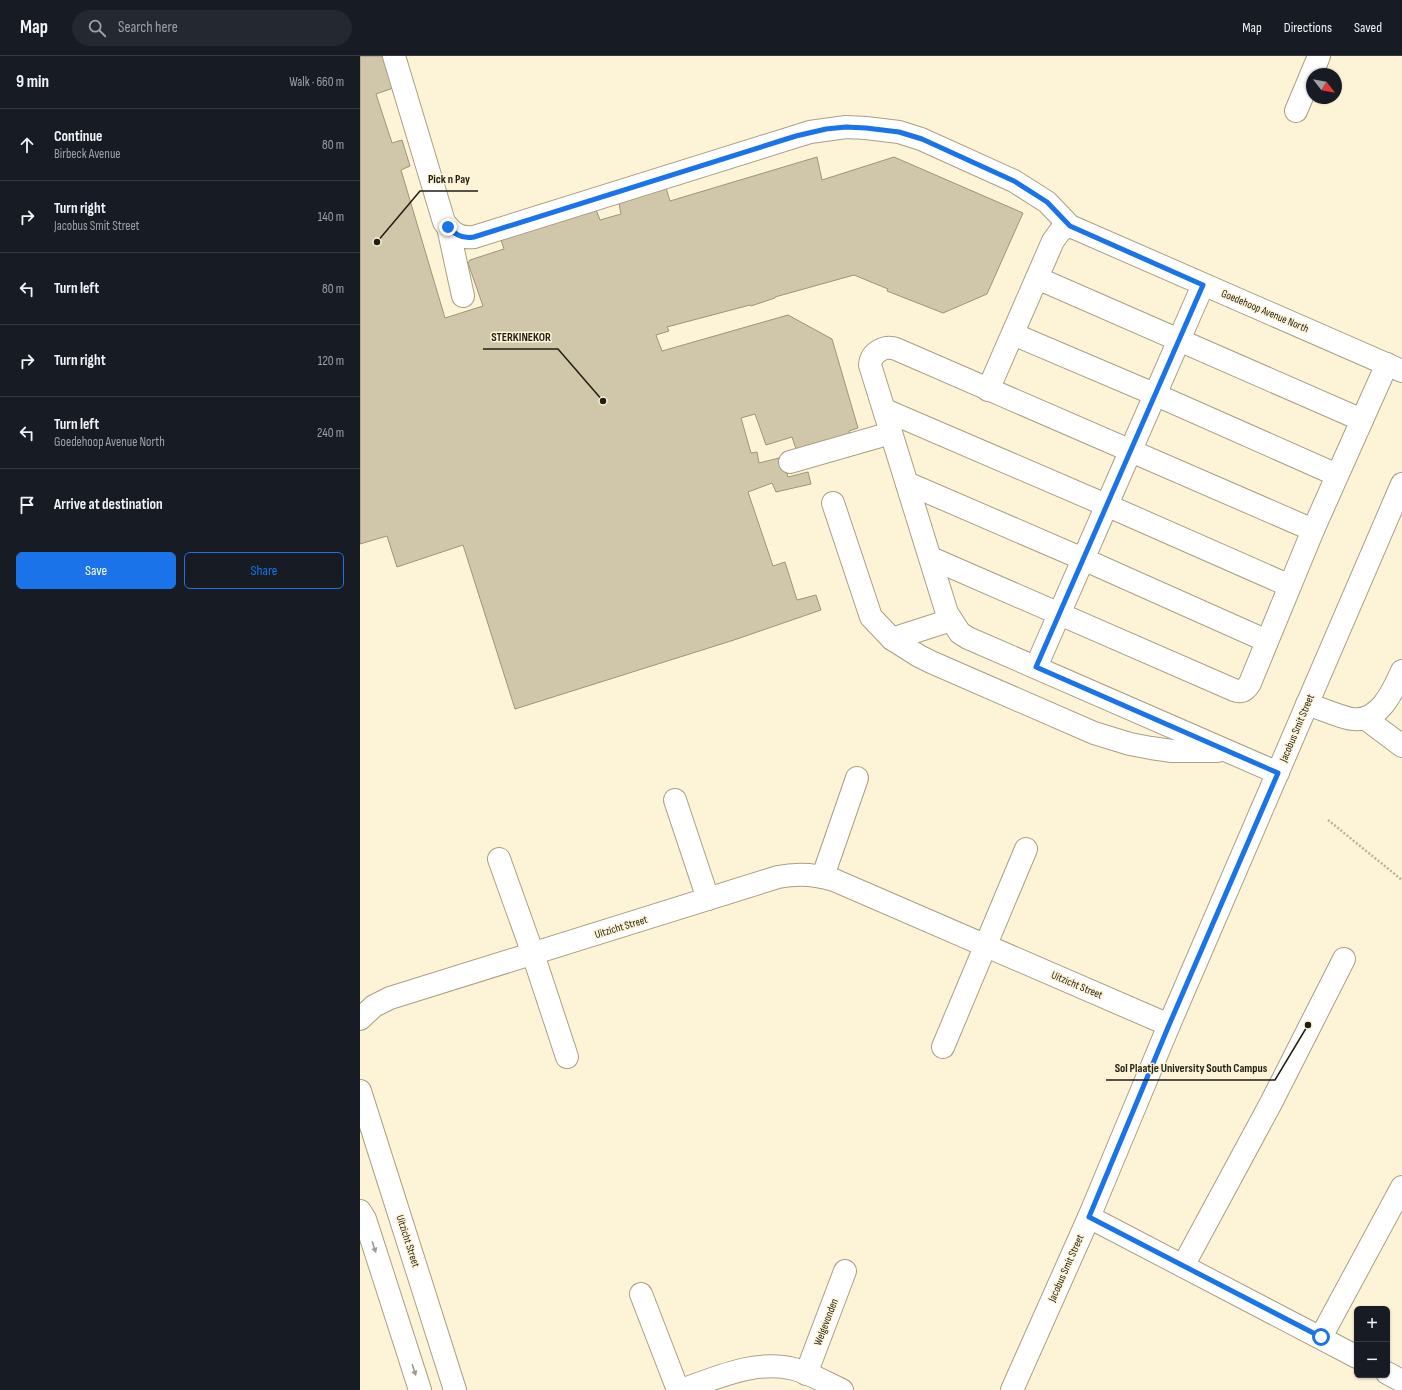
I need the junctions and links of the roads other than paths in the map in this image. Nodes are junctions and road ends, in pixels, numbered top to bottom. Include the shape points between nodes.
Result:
1 (394, 56) edge
2 (1319, 56) edge
3 (1296, 111) dead end
4 (1070, 226) junction
5 (448, 227) junction
6 (1037, 278) junction
7 (1203, 285) junction
8 (463, 296) dead end
9 (1013, 334) junction
10 (1179, 340) junction
11 (1394, 368) edge
12 (988, 390) junction
13 (1154, 394) junction
14 (885, 410) junction
15 (1362, 420) junction
16 (891, 433) junction
17 (1129, 450) junction
18 (790, 462) dead end
19 (1337, 475) junction
20 (907, 483) junction
21 (1402, 484) edge
22 (833, 504) dead end
23 (1106, 505) junction
24 (1313, 530) junction
25 (930, 558) junction
26 (1083, 559) junction
27 (1290, 586) junction
28 (1059, 613) junction
29 (952, 620) junction
30 (892, 639) junction
31 (1267, 641) junction
32 (1036, 667) junction
33 (1402, 671) edge
34 (1307, 704) junction
35 (1366, 719) junction
36 (1402, 746) edge
37 (1228, 751) junction
38 (1278, 773) junction
39 (857, 778) dead end
40 (675, 800) dead end
41 (1026, 849) dead end
42 (499, 859) dead end
43 (823, 876) junction
44 (708, 899) junction
45 (985, 945) junction
46 (533, 954) junction
47 (1344, 959) dead end
48 (360, 1019) edge
49 (1169, 1025) junction
50 (943, 1047) dead end
51 (568, 1057) dead end
52 (360, 1091) edge
53 (1402, 1187) edge
54 (360, 1211) edge
55 (1089, 1217) junction
56 (1183, 1266) junction
57 (845, 1271) dead end
58 (641, 1294) dead end
59 (1321, 1337) junction
60 (1354, 1355) edge
61 (806, 1374) junction
62 (1390, 1375) edge
63 (1402, 1381) edge
64 (420, 1390) edge
65 (455, 1390) edge
66 (679, 1390) edge
67 (842, 1390) edge
68 (1012, 1390) edge

1 - 5 street via 444,222
2 - 3 street
4 - 5 street, Goedehoop Avenue North via 1047,202 1014,181 922,139 888,130 846,127 796,136 474,237 457,235
4 - 6 street via 1056,236
4 - 7 street, Goedehoop Avenue North
5 - 8 street
6 - 9 street
6 - 10 street
7 - 10 street
7 - 11 street, Goedehoop Avenue North
9 - 12 street
9 - 13 street
10 - 13 street
10 - 15 street
11 - 15 street
12 - 14 street via 889,347 874,354 870,359
12 - 17 street
13 - 17 street
13 - 19 street
14 - 16 street
14 - 23 street
15 - 19 street
16 - 18 street
16 - 20 street
17 - 23 street
17 - 24 street
19 - 24 street
20 - 25 street
20 - 26 street
21 - 34 street, Jacobus Smit Street
22 - 30 street via 871,617
23 - 26 street
23 - 27 street
24 - 27 street
25 - 28 street
25 - 29 street
26 - 28 street
26 - 31 street
27 - 31 street
28 - 31 street via 1240,692 1247,688
28 - 32 street
29 - 30 street
29 - 32 street via 960,633 968,638
30 - 37 street via 931,662 1094,733 1172,751
32 - 37 street
33 - 35 street via 1392,693 1377,712
34 - 35 street via 1352,719
34 - 38 street, Jacobus Smit Street
35 - 36 street
37 - 38 street
38 - 49 street, Jacobus Smit Street
39 - 43 street
40 - 44 street
41 - 45 street
42 - 46 street
43 - 44 street, Uitzicht Street via 803,874 778,877
43 - 45 street, Uitzicht Street
44 - 46 street, Uitzicht Street
45 - 49 street, Uitzicht Street
45 - 50 street
46 - 48 street, Uitzicht Street via 390,998 374,1006
46 - 51 street
47 - 56 street via 1271,1103
49 - 55 street, Jacobus Smit Street
52 - 65 street, Uitzicht Street
53 - 59 street
54 -> 64 street via 365,1219
55 - 56 street
55 - 68 street, Jacobus Smit Street
56 - 59 street
57 - 61 street, Welgevonden
58 - 66 street
59 - 60 street
61 - 66 street via 787,1367 746,1368
61 - 67 street
62 - 63 street

